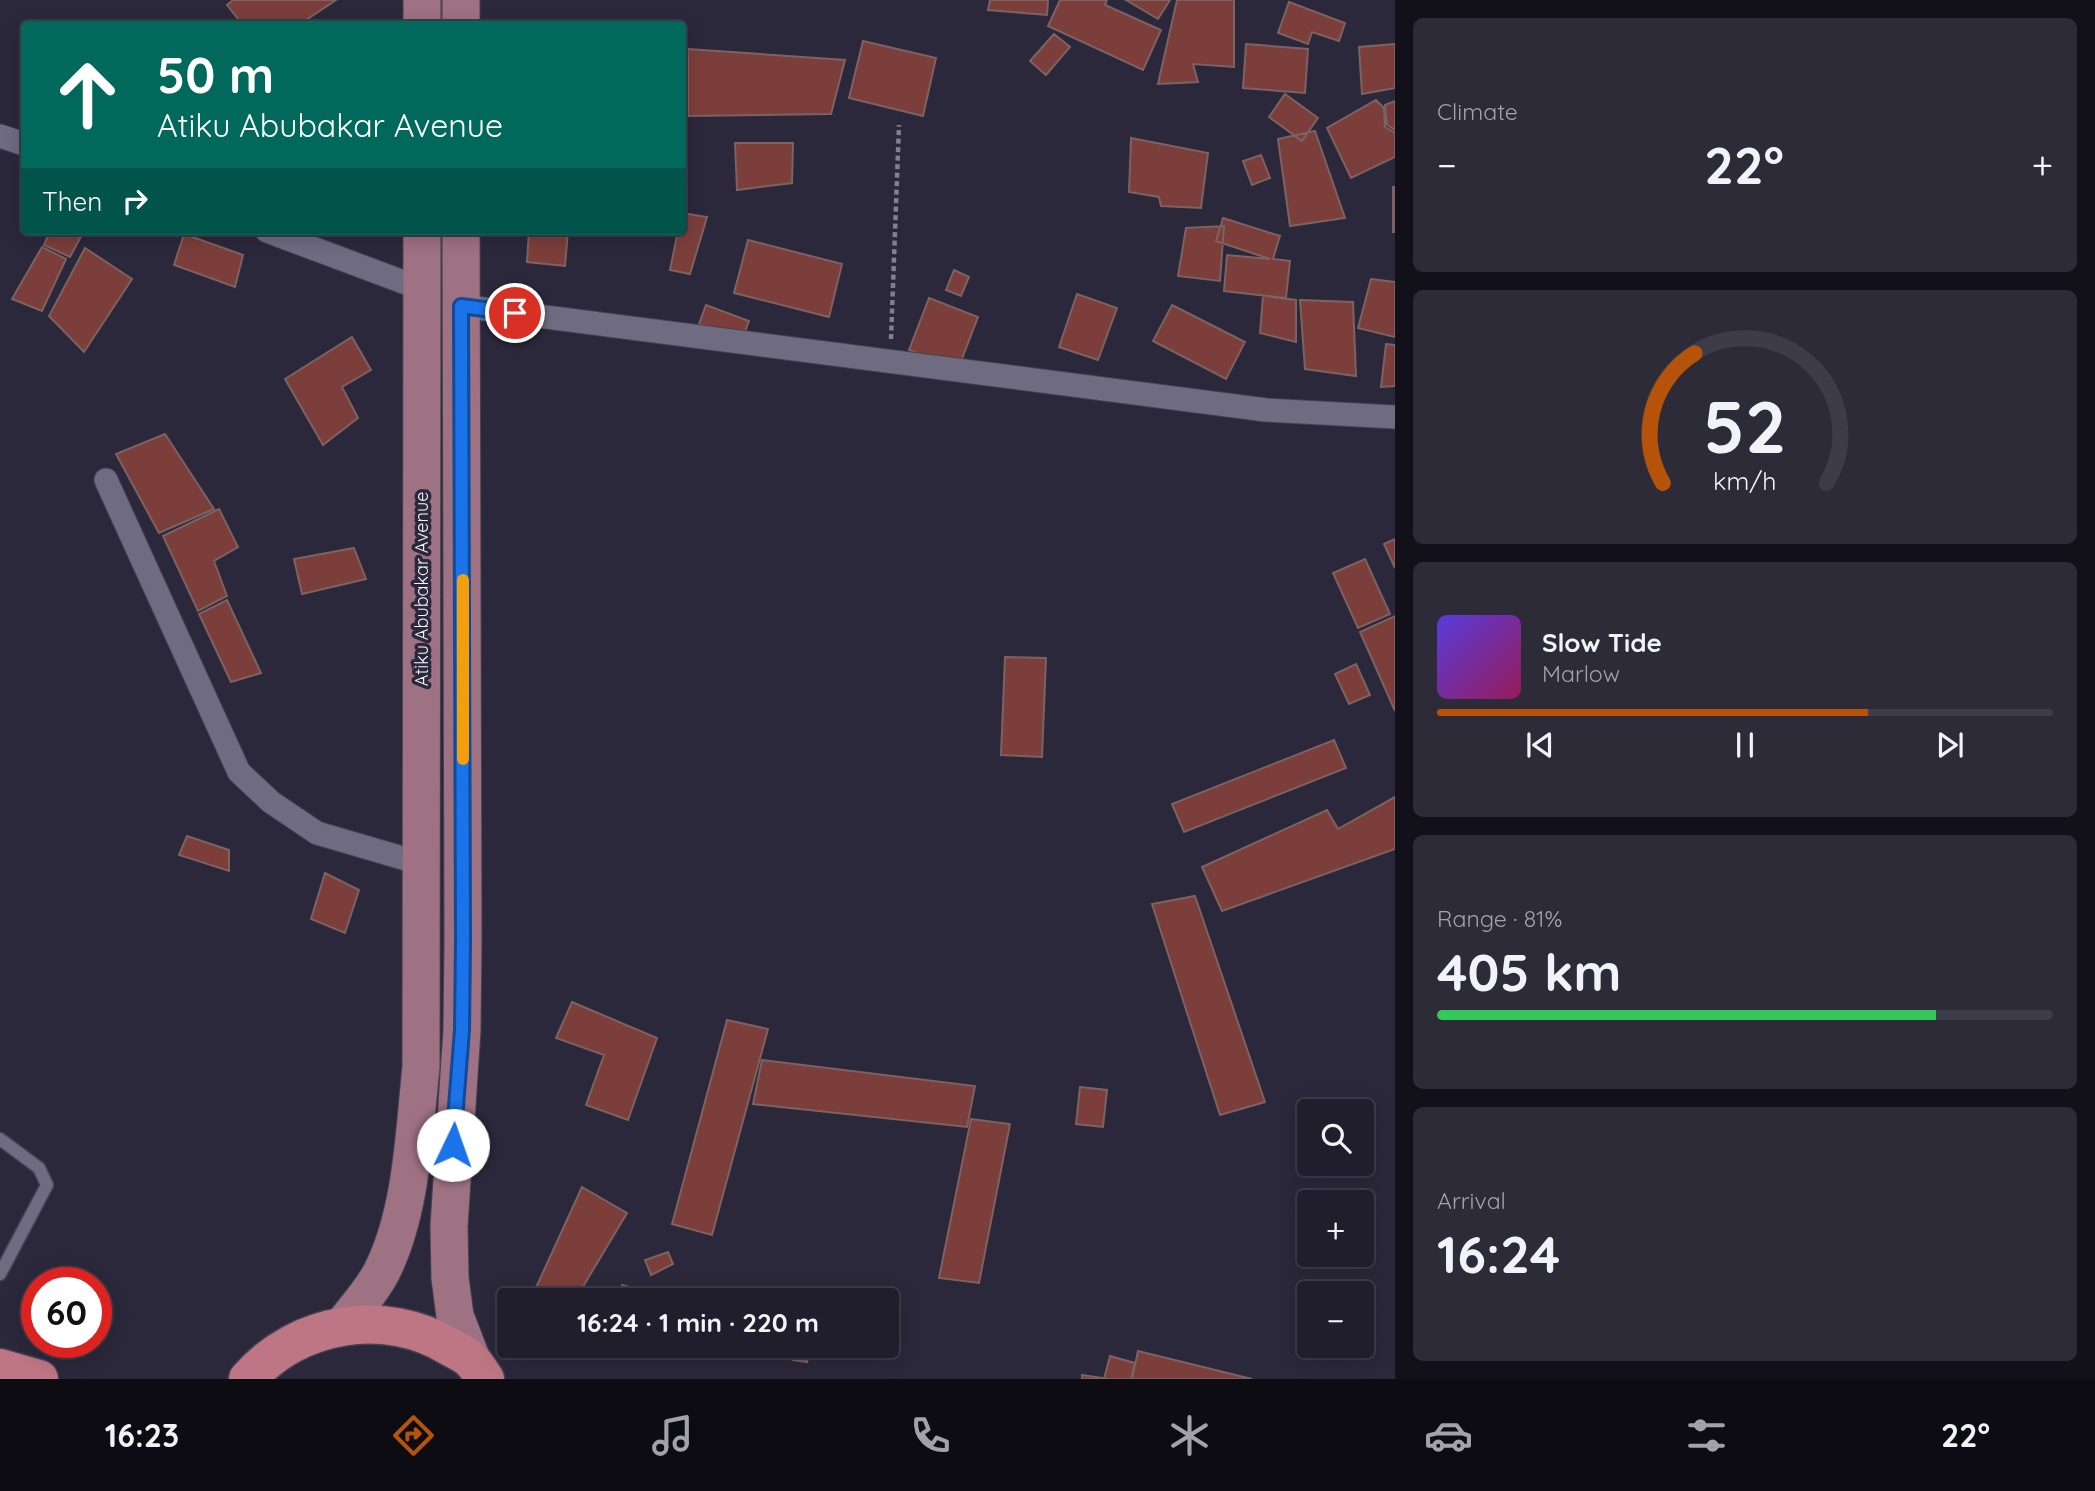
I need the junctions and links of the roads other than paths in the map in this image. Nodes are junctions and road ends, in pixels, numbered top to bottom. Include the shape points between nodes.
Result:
1 (422, 0) edge
2 (461, 0) edge
3 (422, 21) edge
4 (461, 21) edge
5 (0, 136) edge
6 (21, 143) edge
7 (278, 235) edge
8 (422, 235) edge
9 (461, 235) edge
10 (422, 289) junction
11 (461, 306) junction
12 (1395, 417) edge
13 (106, 480) dead end
14 (423, 864) junction
15 (0, 1139) edge
16 (0, 1274) edge
17 (342, 1325) junction
18 (0, 1368) edge
19 (478, 1370) edge
20 (39, 1379) edge
21 (248, 1379) edge

1 - 3 main road
2 - 4 main road
5 - 6 street
7 - 10 street
8 - 10 main road, Atiku Abubakar Avenue
9 - 11 main road
10 - 14 main road, Atiku Abubakar Avenue
11 - 12 street via 1266,410
11 - 19 main road via 462,1030 449,1226 454,1317
13 - 14 street via 239,772 271,802 317,833
14 - 17 main road, Atiku Abubakar Avenue via 421,1067 405,1193 398,1228 380,1274
15 - 16 lane via 39,1168 47,1185
17 - 19 highway via 411,1329 440,1341
17 - 21 highway via 304,1337 269,1358
18 - 20 highway

